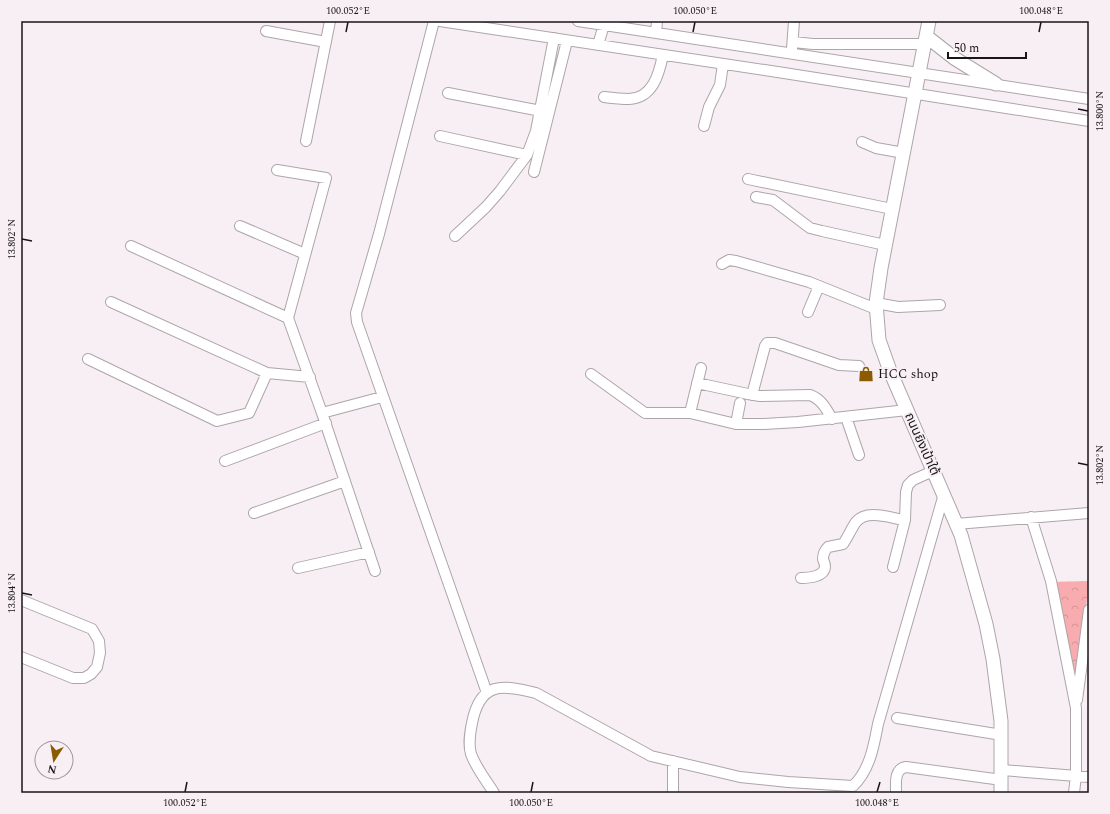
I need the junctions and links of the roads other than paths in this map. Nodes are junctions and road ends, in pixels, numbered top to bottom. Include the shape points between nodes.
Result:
1 (330, 21) edge
2 (434, 21) edge
3 (440, 21) edge
4 (578, 21) edge
5 (657, 21) edge
6 (794, 21) edge
7 (929, 21) edge
8 (592, 22) edge
9 (603, 25) edge
10 (266, 31) dead end
11 (656, 33) junction
12 (554, 38) junction
13 (568, 40) junction
14 (926, 40) junction
15 (326, 42) junction
16 (793, 42) junction
17 (599, 44) junction
18 (792, 53) junction
19 (663, 55) junction
20 (723, 64) junction
21 (920, 73) junction
22 (996, 84) junction
23 (448, 92) dead end
24 (915, 94) junction
25 (604, 97) dead end
26 (1089, 99) edge
27 (541, 111) junction
28 (1089, 121) edge
29 (704, 126) dead end
30 (440, 136) dead end
31 (306, 141) dead end
32 (862, 142) dead end
33 (904, 153) junction
34 (527, 155) junction
35 (277, 170) dead end
36 (534, 172) dead end
37 (748, 179) dead end
38 (756, 197) dead end
39 (892, 209) junction
40 (240, 226) dead end
41 (455, 236) dead end
42 (885, 244) junction
43 (130, 246) dead end
44 (305, 254) junction
45 (722, 264) dead end
46 (819, 286) junction
47 (111, 302) dead end
48 (940, 305) dead end
49 (876, 306) junction
50 (808, 312) dead end
51 (288, 318) junction
52 (88, 358) dead end
53 (859, 366) dead end
54 (701, 368) dead end
55 (267, 374) junction
56 (591, 374) dead end
57 (310, 377) junction
58 (697, 383) junction
59 (752, 395) junction
60 (382, 397) junction
61 (740, 403) dead end
62 (907, 410) junction
63 (322, 412) junction
64 (690, 413) junction
65 (846, 417) junction
66 (832, 418) junction
67 (326, 423) junction
68 (736, 424) junction
69 (859, 455) dead end
70 (225, 461) dead end
71 (933, 471) junction
72 (345, 481) junction
73 (944, 494) junction
74 (254, 513) dead end
75 (1089, 513) edge
76 (1032, 517) junction
77 (905, 520) junction
78 (956, 524) junction
79 (369, 552) junction
80 (893, 567) dead end
81 (298, 568) dead end
82 (375, 571) dead end
83 (801, 578) dead end
84 (21, 600) edge
85 (1089, 613) edge
86 (21, 657) edge
87 (1085, 670) edge
88 (487, 693) junction
89 (1076, 708) junction
90 (897, 718) dead end
91 (1002, 735) junction
92 (673, 761) junction
93 (1076, 775) junction
94 (1089, 777) edge
95 (1002, 781) edge
96 (494, 793) edge
97 (673, 793) edge
98 (896, 793) edge
99 (1074, 793) edge

1 - 15 street
2 - 60 street via 356,313
3 - 12 street
4 - 8 street
5 - 11 street
6 - 16 street
7 - 14 main road, ถนนยิงเป้าใต้
8 - 9 street
9 - 11 street
9 - 17 street
10 - 15 street
11 - 18 street
12 - 13 street
12 - 27 street
13 - 17 street
13 - 36 street
14 - 16 street via 813,44
14 - 21 main road, ถนนยิงเป้าใต้
14 - 22 main road
15 - 31 street
16 - 18 street
17 - 19 street
18 - 21 street
19 - 20 street
19 - 25 street via 657,78 645,94 630,99
20 - 24 street
20 - 29 street via 720,85 709,107
21 - 22 street
21 - 24 main road, ถนนยิงเป้าใต้
22 - 26 street
23 - 27 street
24 - 28 street
24 - 33 main road, ถนนยิงเป้าใต้
27 - 34 street
30 - 34 street
32 - 33 street via 884,150
33 - 39 main road, ถนนยิงเป้าใต้
34 - 41 street via 486,207
35 - 44 street via 326,178
37 - 39 street
38 - 42 street via 773,200 810,228
39 - 42 main road, ถนนยิงเป้าใต้
40 - 44 street
42 - 49 main road, ถนนยิงเป้าใต้
43 - 51 street
44 - 51 street
45 - 46 street via 729,260 736,261
46 - 49 street
46 - 50 street
47 - 55 street
48 - 49 street
49 - 62 main road, ถนนยิงเป้าใต้ via 879,340
51 - 57 street
52 - 55 street via 217,421 250,413
53 - 59 street via 839,365 775,343 767,343
54 - 58 street
55 - 57 street
56 - 64 street via 645,413
57 - 63 street
58 - 59 street
58 - 64 street
59 - 66 street via 810,395 824,405
60 - 63 street
60 - 88 street
61 - 68 street
62 - 65 street
62 - 71 main road, ถนนยิงเป้าใต้
63 - 67 street
64 - 68 street
65 - 66 street
65 - 69 street
66 - 68 street
67 - 70 street
67 - 72 street
71 - 73 main road, ถนนยิงเป้าใต้
71 - 77 street via 913,480 908,486
72 - 74 street
72 - 79 street
73 - 78 main road, ถนนยิงเป้าใต้
73 - 92 street via 878,724 872,755 853,786 788,782 725,774
75 - 76 street
76 - 78 street
76 - 89 street via 1051,581
77 - 80 street
77 - 83 street via 862,516 843,544 828,547 823,559 824,570 813,577
78 - 91 main road, ถนนยิงเป้าใต้ via 986,624
79 - 81 street
79 - 82 street
84 - 86 street via 92,630 99,640 100,653 97,667 84,678 73,678
85 - 87 street
87 - 89 street
88 - 92 street via 503,687 536,693 651,756
88 - 96 street via 479,701 474,712 469,736 470,752
89 - 93 street
90 - 91 street
91 - 95 main road, ถนนยิงเป้าใต้
92 - 97 street
93 - 94 street
93 - 95 street
93 - 99 street
95 - 98 street via 906,766 898,771

